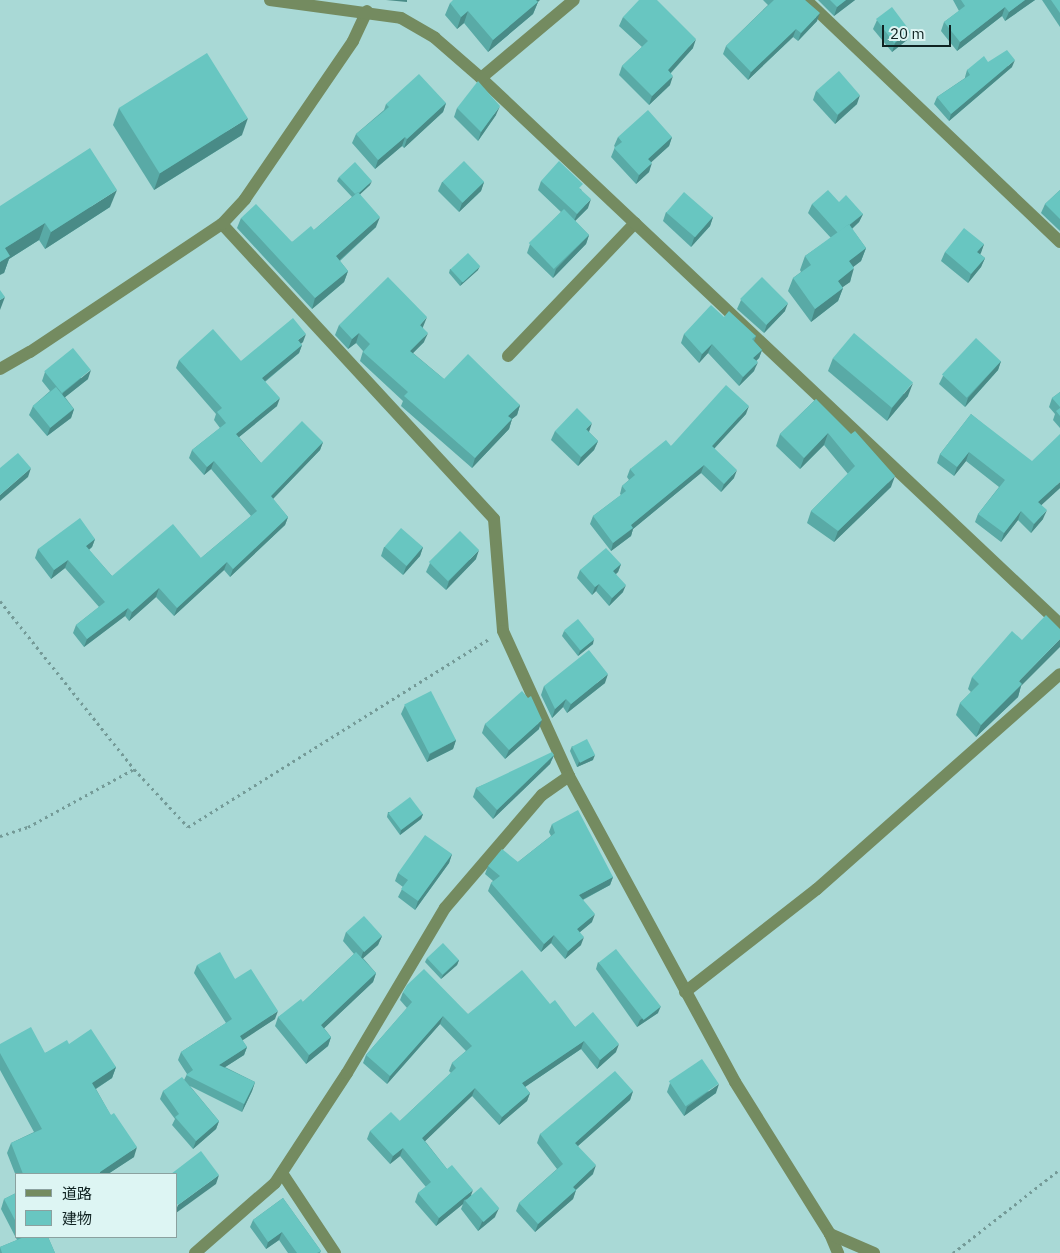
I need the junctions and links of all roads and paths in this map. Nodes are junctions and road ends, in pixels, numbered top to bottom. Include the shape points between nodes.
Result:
1 (270, 0) edge
2 (574, 0) edge
3 (806, 0) edge
4 (367, 11) junction
5 (481, 78) junction
6 (634, 223) junction
7 (222, 224) junction
8 (1060, 242) edge
9 (508, 356) dead end
10 (0, 368) edge
11 (0, 601) edge
12 (1060, 624) edge
13 (502, 630) junction
14 (1060, 674) edge
15 (134, 769) junction
16 (569, 776) junction
17 (0, 836) edge
18 (685, 992) junction
19 (1060, 1169) edge
20 (282, 1173) junction
21 (830, 1234) junction
22 (195, 1253) edge
23 (335, 1253) edge
24 (838, 1253) edge
25 (874, 1253) edge
26 (953, 1253) edge

1 - 4 street
2 - 5 street
3 - 8 street
4 - 5 street via 401,18 434,38
4 - 7 street via 336,65 245,199
5 - 6 street
6 - 9 street
6 - 12 street
7 - 10 street via 30,352
7 - 13 street via 494,519
11 - 15 path
13 - 15 path via 188,828
13 - 16 street
14 - 18 street via 817,889
15 - 17 path via 28,827
16 - 18 street
16 - 20 street via 542,795 445,908
18 - 21 street via 735,1082
19 - 26 path
20 - 22 street via 275,1183
20 - 23 street
21 - 24 street
21 - 25 street

